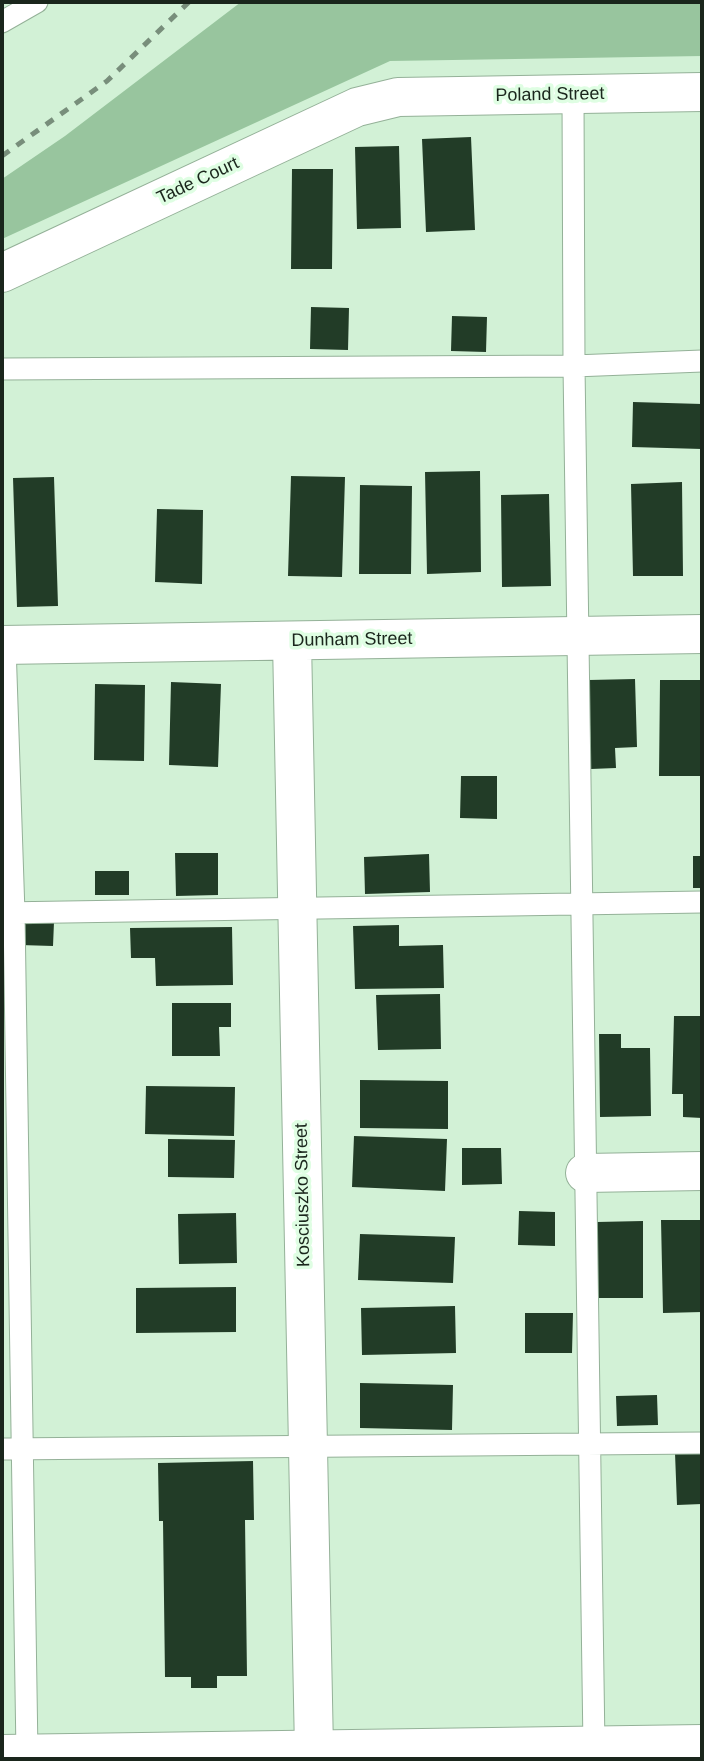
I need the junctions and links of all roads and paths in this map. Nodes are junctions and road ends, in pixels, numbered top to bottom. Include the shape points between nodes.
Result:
1 (37, 2) edge
2 (2, 22) edge
3 (702, 92) edge
4 (573, 95) junction
5 (398, 97) joint
6 (2, 273) edge
7 (702, 361) edge
8 (574, 366) junction
9 (2, 369) edge
10 (702, 634) edge
11 (578, 638) junction
12 (292, 641) junction
13 (3, 645) edge
14 (702, 902) edge
15 (582, 904) junction
16 (297, 908) junction
17 (8, 913) edge
18 (702, 1171) edge
19 (586, 1173) junction
20 (702, 1443) edge
21 (591, 1445) junction
22 (308, 1447) junction
23 (12, 1449) edge
24 (702, 1744) edge
25 (594, 1746) junction
26 (314, 1750) junction
27 (14, 1754) edge
28 (196, 1755) edge

1 - 2 lane
3 - 4 street, Poland Street
4 - 5 street, Poland Street
4 - 8 lane
5 - 6 street, Tade Court via 357,107
7 - 8 lane
8 - 9 lane
8 - 11 lane
10 - 11 street, Dunham Street
11 - 12 street, Dunham Street
11 - 15 lane
12 - 13 street, Dunham Street
12 - 16 street, Kosciuszko Street
13 - 17 lane
14 - 15 lane
15 - 16 lane
15 - 19 lane
16 - 17 lane
16 - 22 street, Kosciuszko Street
17 - 23 lane
18 - 19 street
19 - 21 lane
20 - 21 lane
21 - 22 lane
21 - 25 lane
22 - 23 lane
22 - 26 street, Kosciuszko Street
23 - 27 lane
24 - 25 street
25 - 26 street
26 - 28 street
27 - 28 street

